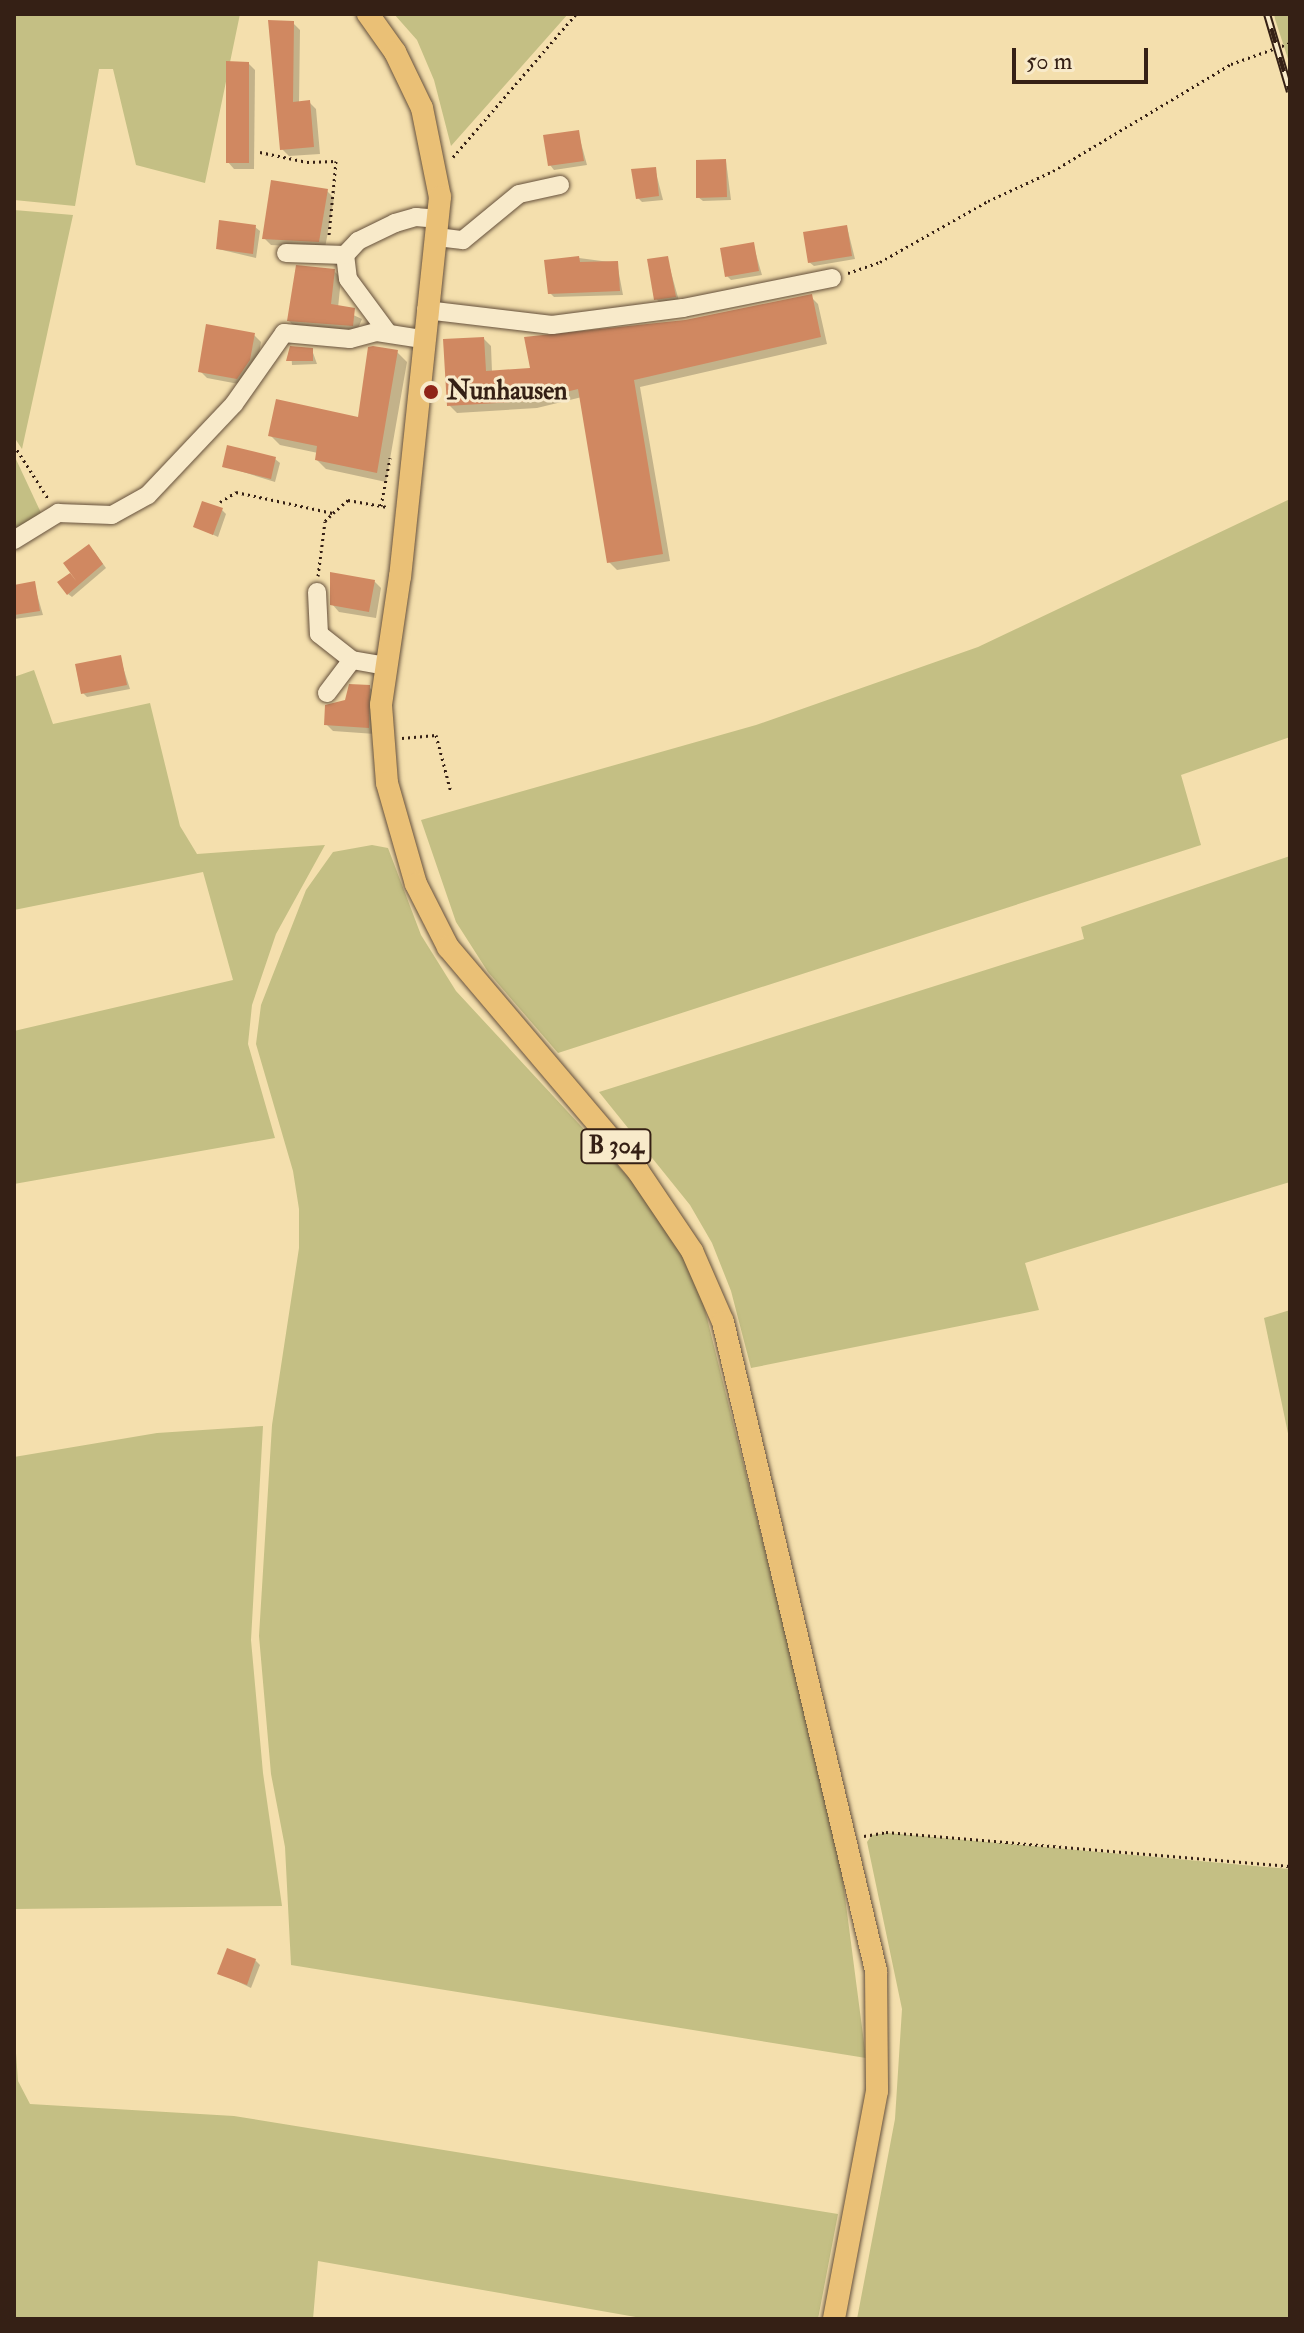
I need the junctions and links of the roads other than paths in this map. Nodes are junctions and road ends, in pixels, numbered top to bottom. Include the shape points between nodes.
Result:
1 (368, 14) edge
2 (560, 185) dead end
3 (438, 228) junction
4 (286, 253) dead end
5 (337, 253) junction
6 (832, 278) road end
7 (426, 310) junction
8 (388, 333) junction
9 (422, 339) junction
10 (14, 540) edge
11 (317, 592) road end
12 (352, 660) junction
13 (385, 666) junction
14 (327, 693) dead end
15 (834, 2319) edge

1 - 3 main road, B 304 via 414,87 428,125 439,180
2 - 3 street via 519,194 463,240
3 - 5 street via 416,217
3 - 7 main road, B 304
4 - 5 street
5 - 8 street via 348,279
6 - 7 street via 683,308 552,325
7 - 9 main road, B 304
8 - 9 street
8 - 10 street via 350,339 284,333 234,404 148,495 112,515 58,513
9 - 13 main road, B 304 via 407,510
11 - 12 street via 319,634
12 - 13 street
12 - 14 street
13 - 15 main road, B 304 via 382,739 394,815 416,884 448,947 638,1171 678,1228 710,1287 732,1358 876,1971 880,2050 866,2166

